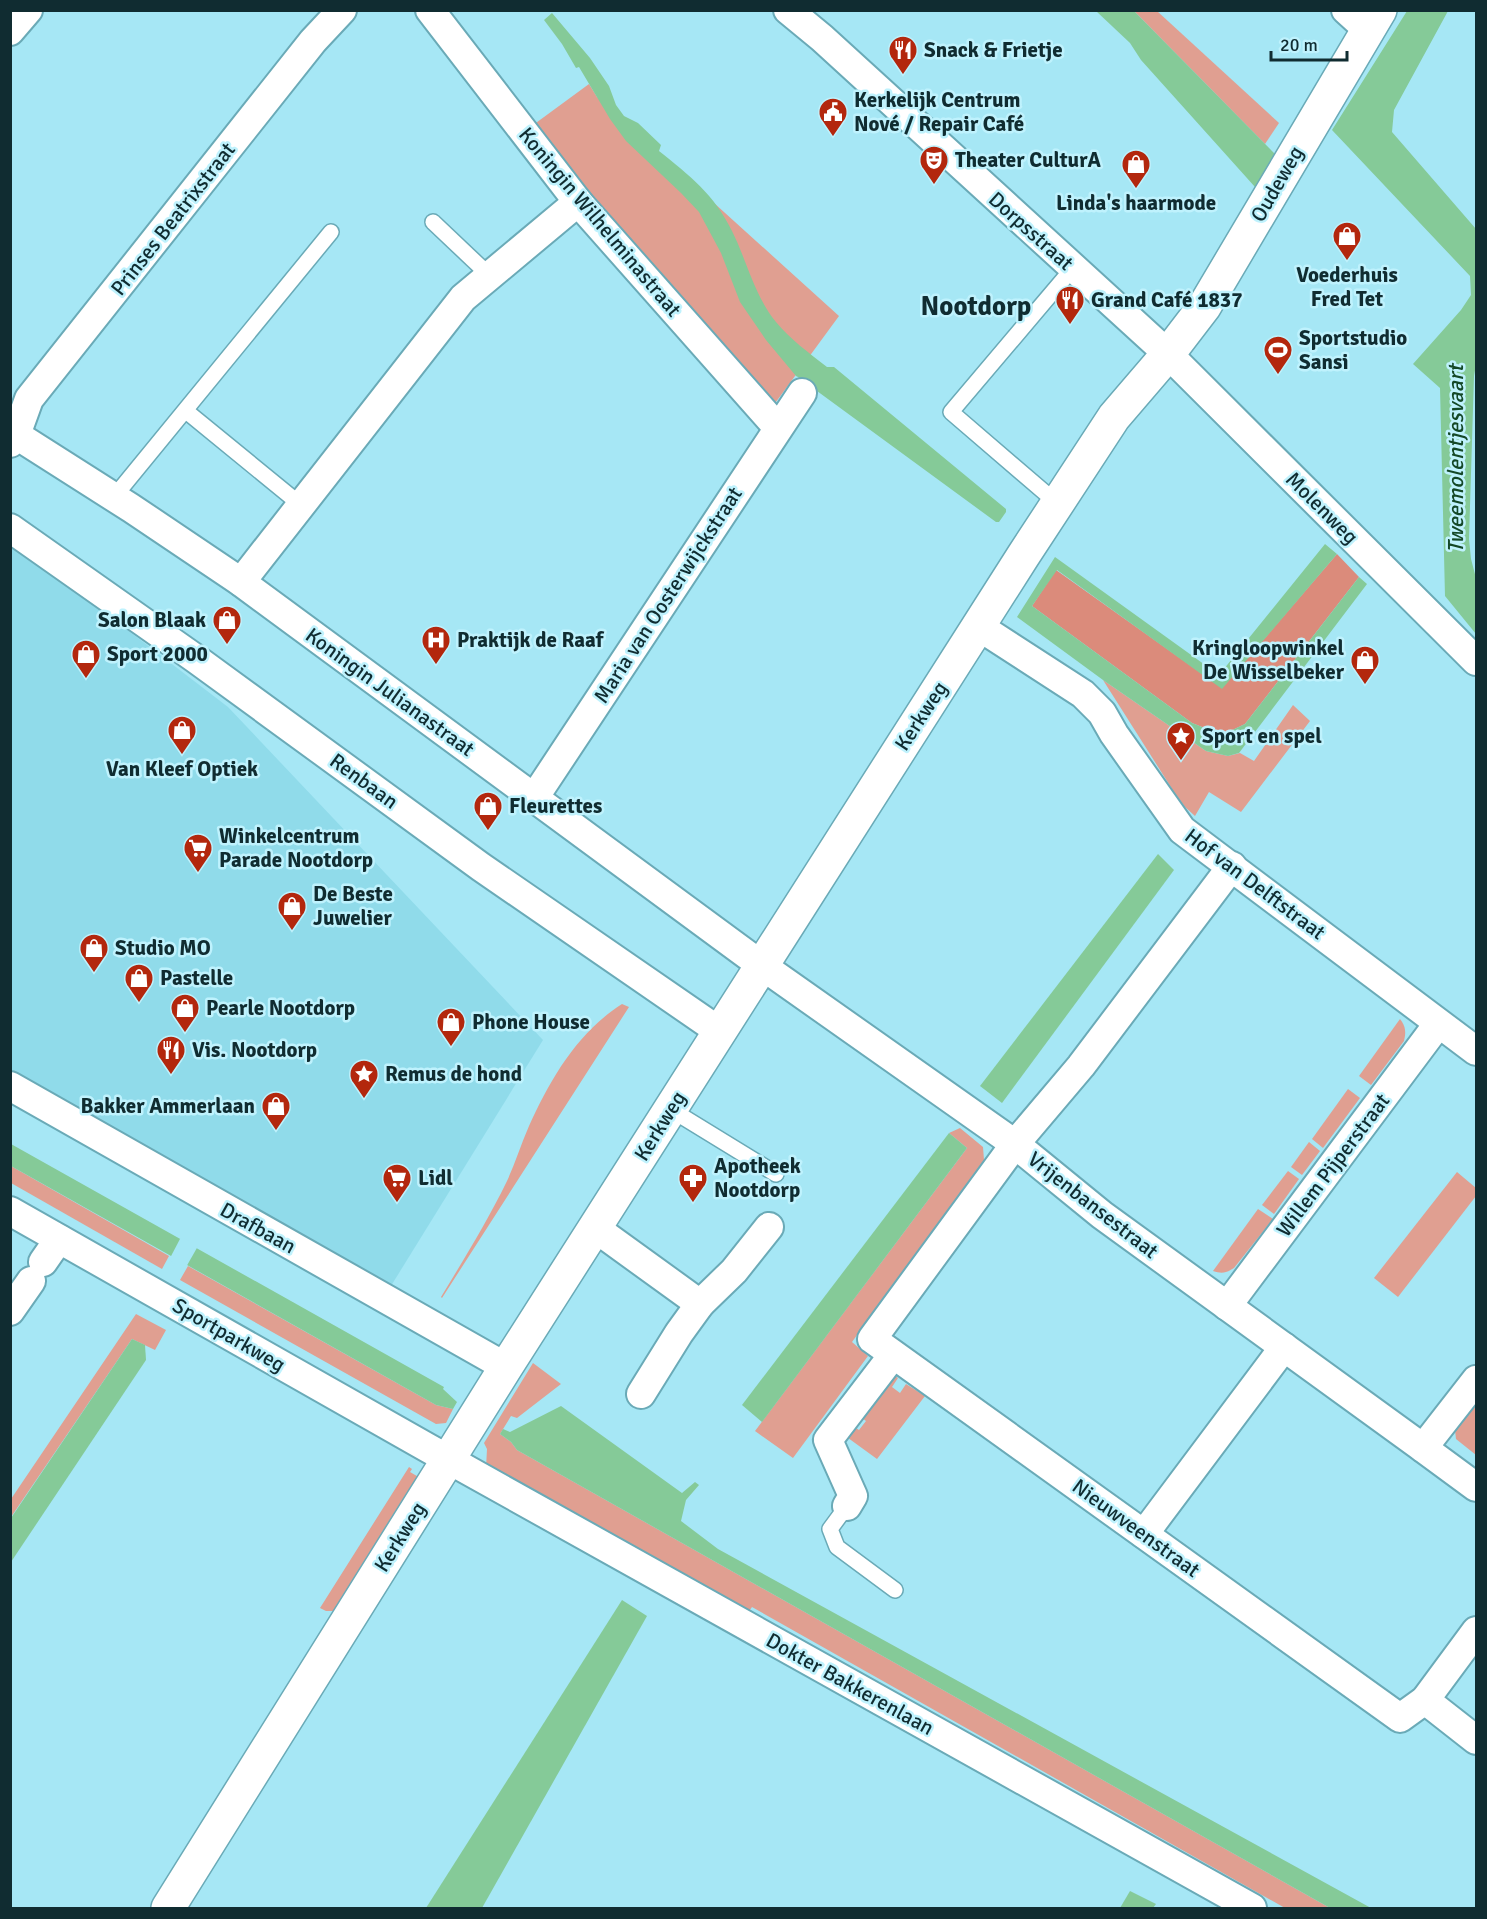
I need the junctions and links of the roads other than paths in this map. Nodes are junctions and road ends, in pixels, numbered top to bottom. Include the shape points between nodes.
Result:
1 (28, 10) edge
2 (342, 10) edge
3 (430, 10) edge
4 (788, 10) edge
5 (1365, 17) edge
6 (10, 31) edge
7 (578, 202) junction
8 (433, 222) dead end
9 (331, 232) dead end
10 (1073, 268) junction
11 (490, 276) junction
12 (1168, 354) junction
13 (802, 393) dead end
14 (186, 411) junction
15 (778, 428) junction
16 (12, 436) edge
17 (114, 497) junction
18 (1058, 503) junction
19 (301, 505) junction
20 (10, 528) edge
21 (241, 582) junction
22 (978, 626) junction
23 (1476, 661) edge
24 (534, 798) junction
25 (1232, 866) junction
26 (761, 965) junction
27 (1438, 1024) junction
28 (719, 1031) junction
29 (1476, 1051) edge
30 (10, 1086) edge
31 (670, 1109) junction
32 (1015, 1144) junction
33 (776, 1174) dead end
34 (10, 1211) edge
35 (769, 1227) dead end
36 (595, 1228) junction
37 (44, 1261) junction
38 (700, 1304) junction
39 (1227, 1306) junction
40 (10, 1311) edge
41 (882, 1347) junction
42 (1284, 1347) junction
43 (506, 1367) junction
44 (1476, 1380) edge
45 (641, 1394) dead end
46 (1423, 1448) junction
47 (448, 1459) junction
48 (1476, 1487) edge
49 (847, 1506) joint
50 (1144, 1534) junction
51 (895, 1590) dead end
52 (1476, 1631) edge
53 (1425, 1700) junction
54 (1476, 1740) edge
55 (168, 1908) edge
56 (1252, 1908) edge

1 - 6 street
2 - 16 street, Prinses Beatrixstraat via 313,41 29,399
3 - 7 street, Koningin Wilhelminastraat
4 - 10 street, Dorpsstraat
5 - 12 street, Oudeweg via 1204,307
7 - 11 street
7 - 15 street, Koningin Wilhelminastraat
8 - 11 lane
9 - 14 lane
10 - 12 street, Dorpsstraat
10 - 18 lane via 951,412
11 - 19 street via 463,298
12 - 18 street, Kerkweg via 1114,417
12 - 23 street, Molenweg
13 - 15 street, Maria van Oosterwijckstraat
14 - 17 lane
14 - 19 lane
15 - 24 street, Maria van Oosterwijckstraat
16 - 17 street, Koningin Julianastraat
17 - 21 street, Koningin Julianastraat
18 - 22 street, Kerkweg
19 - 21 street
20 - 28 street, Renbaan via 481,867
21 - 24 street, Koningin Julianastraat
22 - 25 street, Hof van Delftstraat via 1083,694 1102,713 1182,830
22 - 26 street, Kerkweg
24 - 26 street, Koningin Julianastraat
25 - 27 street, Hof van Delftstraat
25 - 32 street via 1081,1066
26 - 28 street, Kerkweg
26 - 32 street, Vrijenbansestraat
27 - 29 street, Hof van Delftstraat
27 - 39 street, Willem Pijperstraat
28 - 31 street, Kerkweg
30 - 43 street, Drafbaan
31 - 33 lane
31 - 36 street, Kerkweg
32 - 39 street, Vrijenbansestraat via 1102,1215
32 - 41 street
34 - 37 street, Sportparkweg
35 - 38 street via 734,1271
36 - 38 street
36 - 43 street, Kerkweg
37 - 40 street
37 - 47 street, Sportparkweg
38 - 45 street
39 - 42 street, Vrijenbansestraat
41 - 49 street via 828,1440 853,1496
41 - 50 street, Nieuwveenstraat
42 - 46 street, Vrijenbansestraat
42 - 50 street
43 - 47 street, Kerkweg
44 - 46 street
46 - 48 street, Vrijenbansestraat
47 - 55 street, Kerkweg
47 - 56 street, Dokter Bakkerenlaan
49 - 51 lane via 830,1530 837,1547
50 - 53 street, Nieuwveenstraat via 1400,1718
52 - 53 street
53 - 54 street

